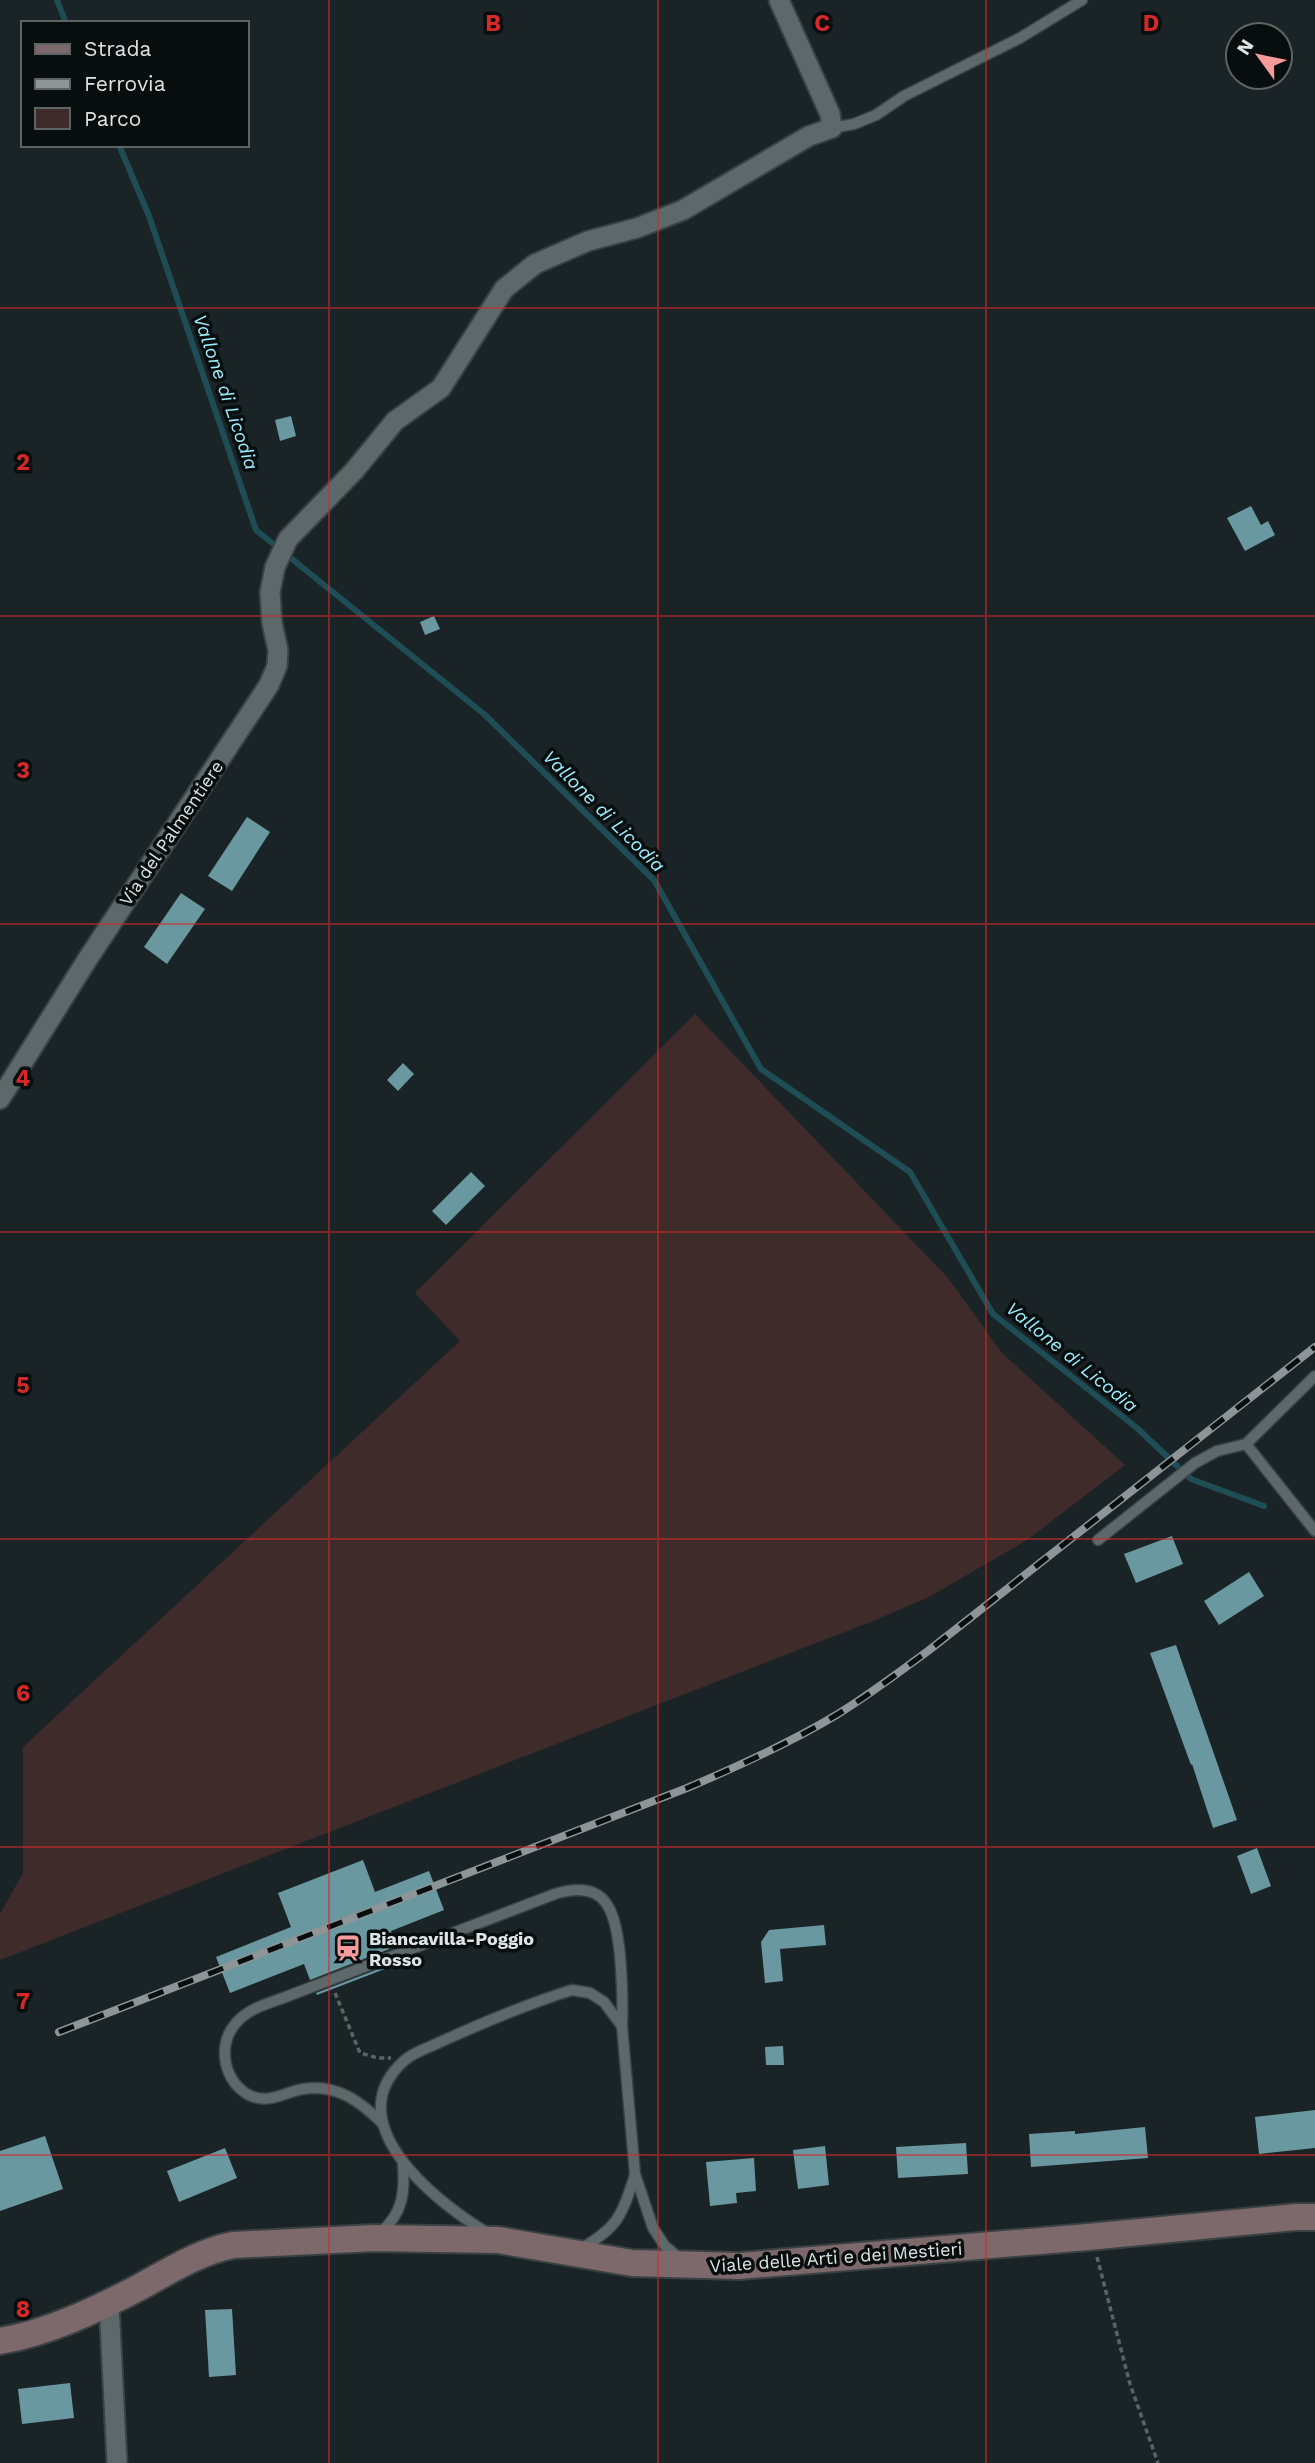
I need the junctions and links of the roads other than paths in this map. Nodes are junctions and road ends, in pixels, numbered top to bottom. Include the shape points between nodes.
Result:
1 (779, 0) edge
2 (1082, 0) edge
3 (832, 128) junction
4 (0, 1099) edge
5 (1315, 1376) edge
6 (1247, 1444) junction
7 (1315, 1531) edge
8 (1098, 1541) dead end
9 (622, 2026) junction
10 (382, 2123) junction
11 (403, 2164) junction
12 (635, 2174) junction
13 (1315, 2217) edge
14 (374, 2238) junction
15 (498, 2240) junction
16 (571, 2253) junction
17 (687, 2266) junction
18 (109, 2303) junction
19 (0, 2341) edge
20 (117, 2463) edge

1 - 3 street via 830,114
2 - 3 lane via 876,115
3 - 4 street, Via del Palmentiere via 809,136 683,210 535,264 504,289 441,388 395,421 288,539 270,592 278,650 269,685
5 - 6 lane
6 - 7 lane
6 - 8 lane via 1217,1451 1195,1463
9 - 10 lane via 604,2002 590,1993 572,1990 461,2032 407,2058 394,2072 380,2105
9 - 10 lane via 624,1993 614,1915 606,1902 582,1889 555,1894 330,1980 250,2011 235,2023 225,2046 227,2068 234,2082 254,2097 271,2099 303,2089 336,2090 366,2106
9 - 12 lane
10 - 11 lane
11 - 14 lane via 402,2204 390,2225
11 - 15 lane via 455,2214
12 - 16 lane via 624,2211 611,2228
12 - 17 lane via 653,2228
13 - 17 street, Viale delle Arti e dei Mestieri via 739,2266
14 - 15 street, Viale delle Arti e dei Mestieri
14 - 18 street, Viale delle Arti e dei Mestieri via 212,2249
15 - 16 street, Viale delle Arti e dei Mestieri
16 - 17 street, Viale delle Arti e dei Mestieri
18 - 19 street, Viale delle Arti e dei Mestieri
18 - 20 street

